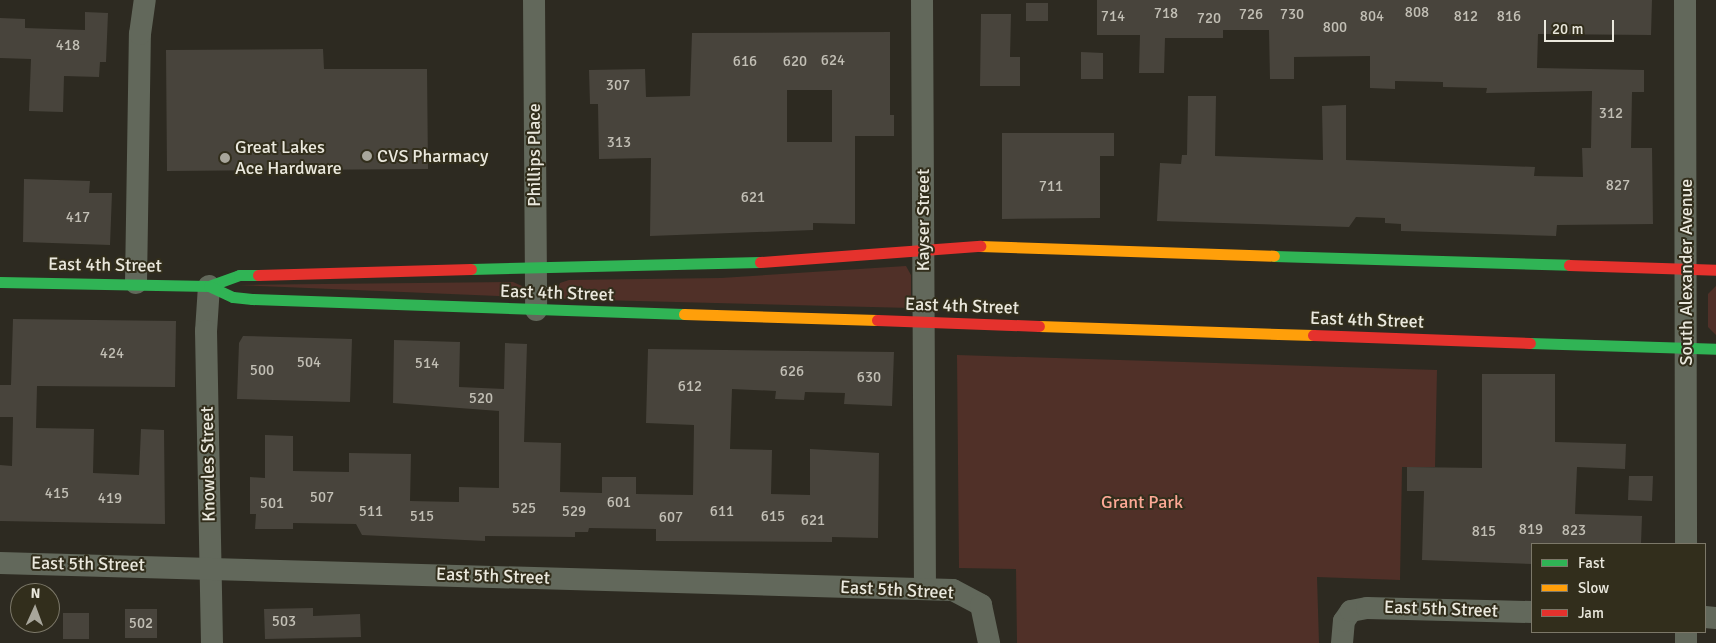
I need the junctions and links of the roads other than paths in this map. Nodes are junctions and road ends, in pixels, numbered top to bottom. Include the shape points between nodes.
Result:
1 (144, 0) edge
2 (534, 0) edge
3 (922, 0) edge
4 (1685, 0) edge
5 (922, 249) junction
6 (536, 268) junction
7 (1686, 269) junction
8 (1716, 270) edge
9 (0, 282) edge
10 (136, 283) junction
11 (209, 286) junction
12 (536, 310) junction
13 (924, 322) junction
14 (1687, 348) junction
15 (1716, 349) edge
16 (1686, 543) edge
17 (0, 563) edge
18 (210, 567) junction
19 (925, 589) junction
20 (1531, 612) edge
21 (212, 643) edge
22 (989, 643) edge
23 (1342, 643) edge

1 - 10 street via 140,34
2 - 6 street, Phillips Place
3 - 5 street, Kayser Street
4 - 7 street, South Alexander Avenue
5 - 6 street, East 4th Street via 788,261
5 - 7 street, East 4th Street via 984,246
5 - 13 street, Kayser Street
6 - 11 street, East 4th Street via 239,275
6 - 12 street, Phillips Place
7 - 8 street, East 4th Street
7 - 14 street, South Alexander Avenue
9 - 10 street, East 4th Street
10 - 11 street, East 4th Street
11 - 12 street, East 4th Street via 233,296 252,299
11 - 18 street, Knowles Street via 206,331
12 - 13 street, East 4th Street
13 - 14 street, East 4th Street
13 - 19 street, Kayser Street
14 - 15 street, East 4th Street
14 - 16 street, South Alexander Avenue
17 - 18 street, East 5th Street
18 - 19 street, East 5th Street
18 - 21 street, Knowles Street
19 - 22 street, East 5th Street via 953,590 981,605
20 - 23 street, East 5th Street via 1385,608 1350,611 1344,621

